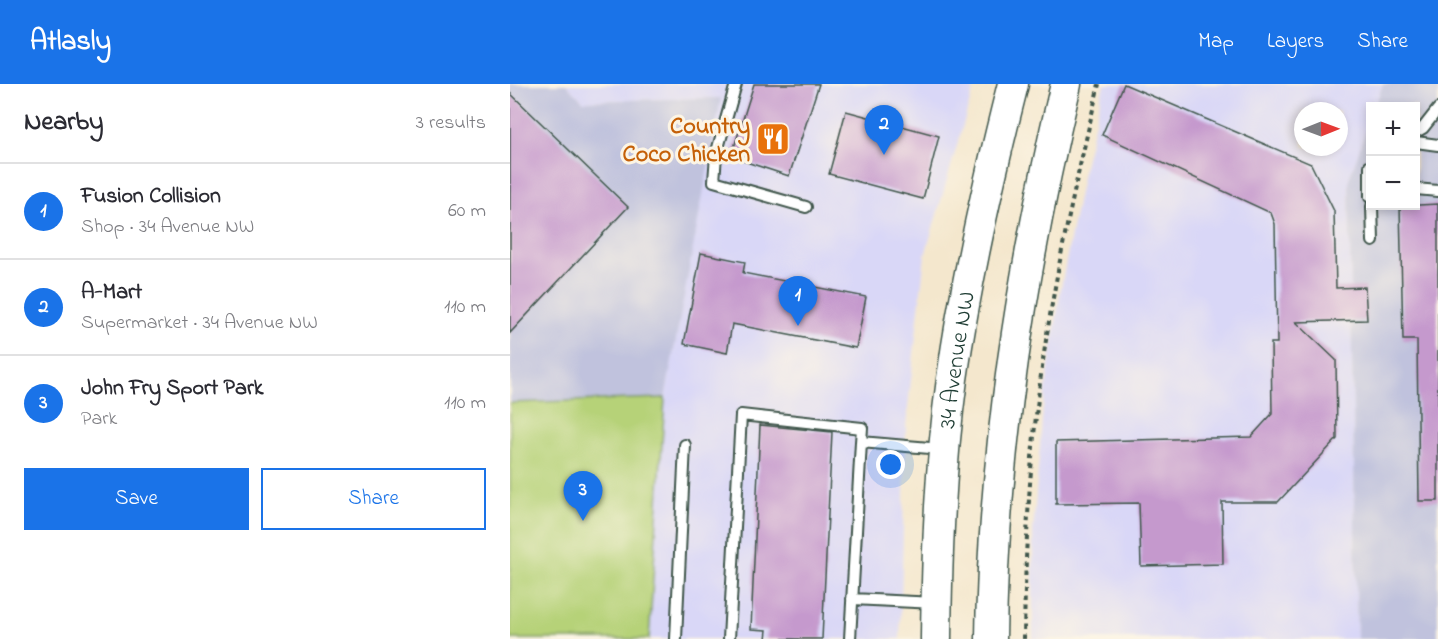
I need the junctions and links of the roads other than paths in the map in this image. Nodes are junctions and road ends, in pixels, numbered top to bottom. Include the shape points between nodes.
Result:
1 (736, 84) edge
2 (1013, 84) edge
3 (1066, 84) edge
4 (1438, 109) edge
5 (1420, 130) edge
6 (1420, 143) edge
7 (1438, 145) edge
8 (1420, 189) edge
9 (1438, 191) edge
10 (806, 207) dead end
11 (1374, 210) edge
12 (1373, 242) dead end
13 (861, 442) junction
14 (685, 445) dead end
15 (944, 450) junction
16 (852, 599) junction
17 (936, 603) junction
18 (676, 639) edge
19 (729, 639) edge
20 (850, 639) edge
21 (936, 639) edge
22 (991, 639) edge

1 - 10 lane via 716,155 714,181
2 - 15 main road, 34 Avenue NW via 967,281
3 - 22 main road via 1028,261 1012,360 994,532
4 - 5 lane
6 - 7 lane
8 - 9 lane
11 - 12 lane
13 - 15 lane
13 - 16 lane
13 - 19 lane via 862,428 741,415
14 - 18 lane
15 - 17 main road, 34 Avenue NW
16 - 17 lane
16 - 20 lane
17 - 21 main road, 34 Avenue NW

